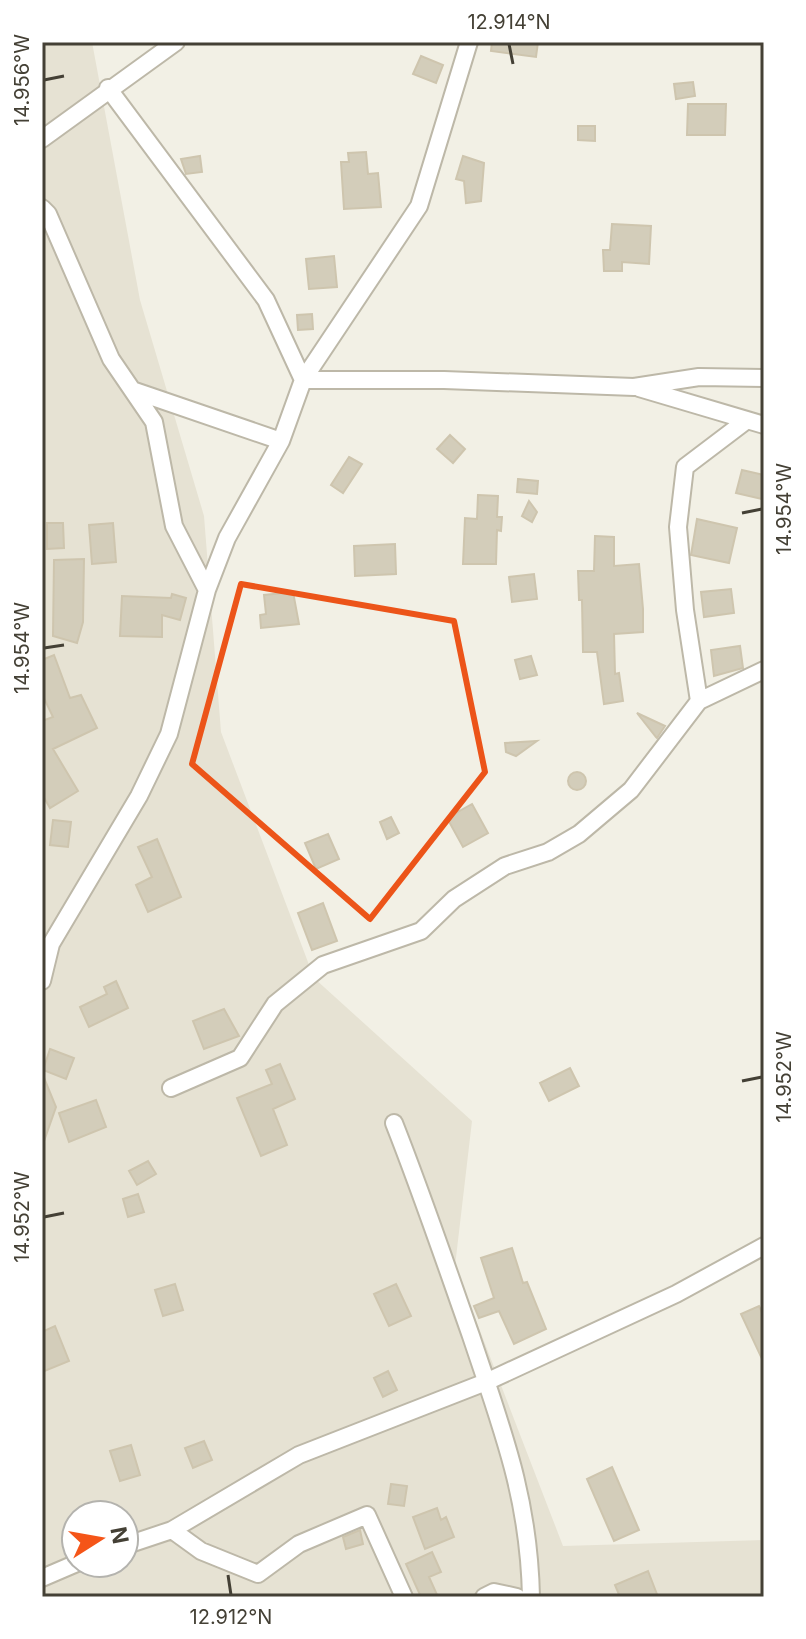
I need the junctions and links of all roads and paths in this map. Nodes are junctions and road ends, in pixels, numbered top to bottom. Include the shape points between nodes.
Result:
1 (176, 42) edge
2 (469, 42) edge
3 (108, 88) junction
4 (42, 139) edge
5 (42, 208) edge
6 (764, 378) edge
7 (303, 380) junction
8 (634, 387) junction
9 (135, 391) junction
10 (747, 420) junction
11 (764, 425) edge
12 (281, 441) junction
13 (207, 590) junction
14 (764, 670) edge
15 (699, 701) junction
16 (42, 981) edge
17 (171, 1088) dead end
18 (394, 1123) dead end
19 (764, 1246) edge
20 (486, 1382) junction
21 (172, 1530) junction
22 (140, 1541) edge
23 (404, 1597) edge
24 (484, 1597) edge
25 (517, 1597) edge
26 (531, 1597) edge

1 - 3 street
2 - 7 street via 419,206
3 - 4 street
3 - 7 street via 266,300
5 - 9 street via 111,359
6 - 8 street via 699,377
7 - 8 street
7 - 12 street
8 - 10 street
9 - 12 street
9 - 13 street via 154,422 174,526
10 - 11 street
10 - 15 street via 685,467 678,527
12 - 13 street via 227,538
13 - 16 street via 169,734 139,796 51,944
14 - 15 street
15 - 17 street via 631,790 600,819 558,847 505,866 454,899 421,931 323,965 275,1004 240,1058
18 - 20 street
19 - 20 street via 676,1294
20 - 21 street via 299,1455
20 - 26 street via 515,1465 529,1540
21 - 22 street
21 - 23 street via 201,1551 258,1574 299,1544 367,1515
24 - 25 street via 494,1592

